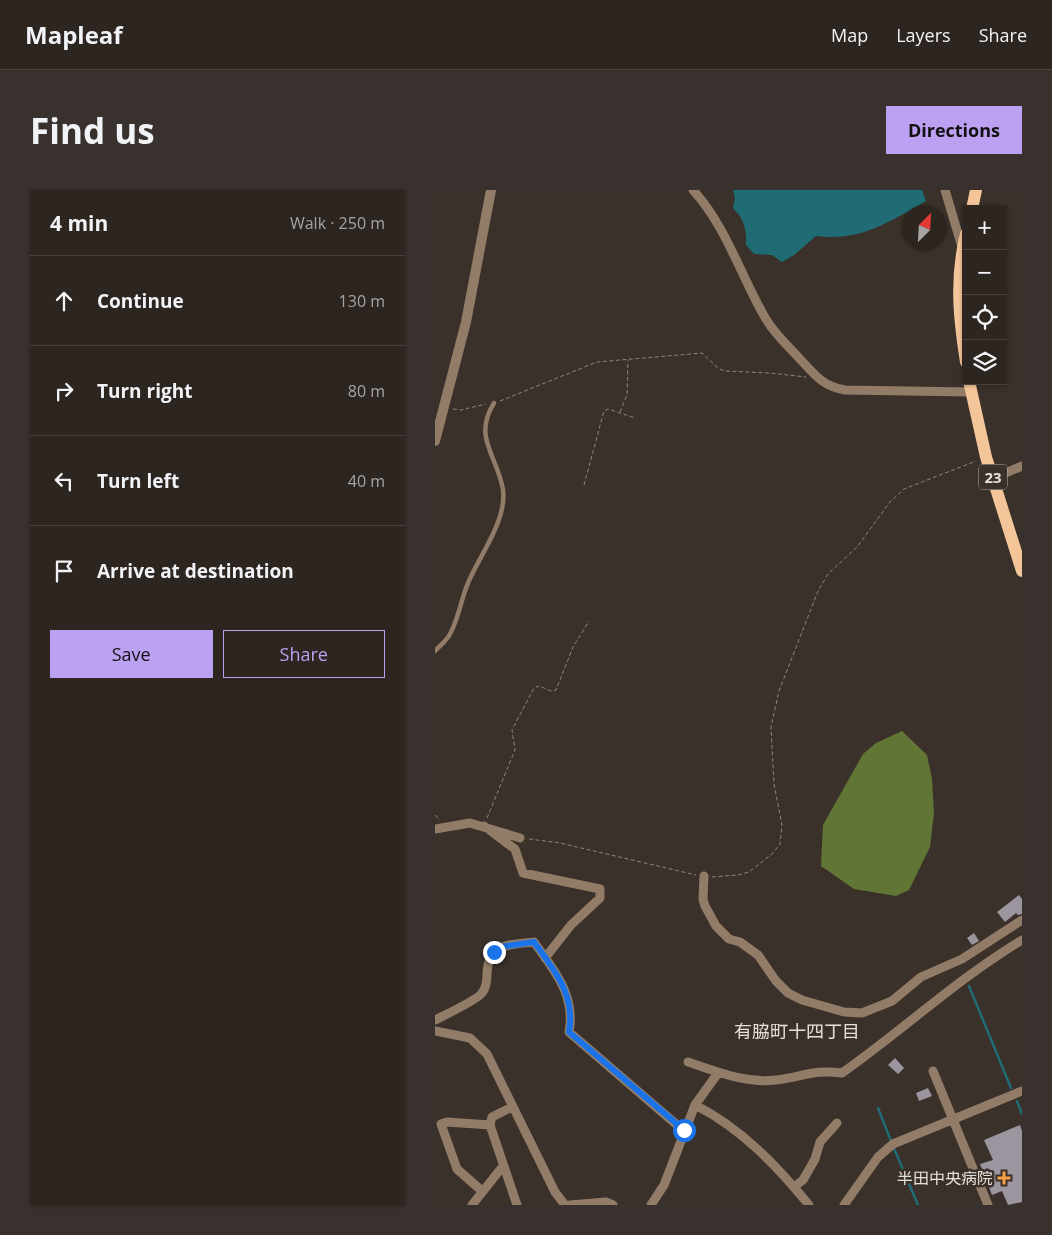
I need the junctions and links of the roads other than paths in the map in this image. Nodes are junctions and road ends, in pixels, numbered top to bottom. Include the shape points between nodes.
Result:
1 (491, 190) edge
2 (695, 190) edge
3 (945, 190) edge
4 (976, 190) edge
5 (973, 205) edge
6 (962, 245) edge
7 (963, 250) edge
8 (963, 340) edge
9 (969, 386) edge
10 (494, 403) road end
11 (435, 441) edge
12 (1022, 466) edge
13 (994, 478) junction
14 (1022, 571) edge
15 (435, 651) edge
16 (484, 826) junction
17 (435, 829) edge
18 (520, 838) road end
19 (704, 876) road end
20 (1022, 920) edge
21 (1022, 942) edge
22 (545, 958) junction
23 (435, 1020) edge
24 (435, 1031) edge
25 (688, 1062) dead end
26 (933, 1071) dead end
27 (719, 1073) junction
28 (1022, 1091) edge
29 (695, 1104) junction
30 (512, 1107) junction
31 (953, 1120) junction
32 (837, 1123) dead end
33 (490, 1125) junction
34 (684, 1130) junction
35 (503, 1166) junction
36 (794, 1187) junction
37 (483, 1191) junction
38 (472, 1205) edge
39 (517, 1205) edge
40 (565, 1205) edge
41 (570, 1205) edge
42 (613, 1205) edge
43 (651, 1205) edge
44 (809, 1205) edge
45 (844, 1205) edge
46 (988, 1205) edge

1 - 11 street via 466,322
2 - 9 street via 718,225 763,315 816,377 830,388
3 - 6 street
4 - 5 main road
7 - 8 main road via 958,307
9 - 13 main road, 23
10 - 15 lane via 486,415 484,430 503,490 502,503 491,540 468,583 450,635
12 - 13 street
13 - 14 main road, 23
16 - 17 street via 470,823
16 - 18 street
16 - 22 street via 512,845 523,872 528,875 600,889 600,898 571,925
19 - 20 street via 705,906 716,926 729,939 758,955 788,993 844,1012 862,1013 892,1001 921,977 962,959
21 - 27 street via 988,960 841,1073 820,1070 768,1080
22 - 23 street via 534,942 500,947 487,962 487,981 482,994
22 - 34 street via 570,1004 569,1032
24 - 30 street via 462,1035 476,1042 491,1061
25 - 27 street
26 - 31 street
27 - 29 street
28 - 31 street
29 - 34 street
29 - 36 street via 731,1126
30 - 33 street via 492,1117
30 - 40 street via 555,1192
31 - 45 street via 893,1144 879,1157
31 - 46 street
32 - 36 street via 820,1142 803,1180
33 - 35 street
33 - 37 street via 441,1124 457,1169
34 - 43 street via 665,1185
35 - 37 street
35 - 39 street
36 - 44 street
37 - 38 street
41 - 42 street via 606,1202

